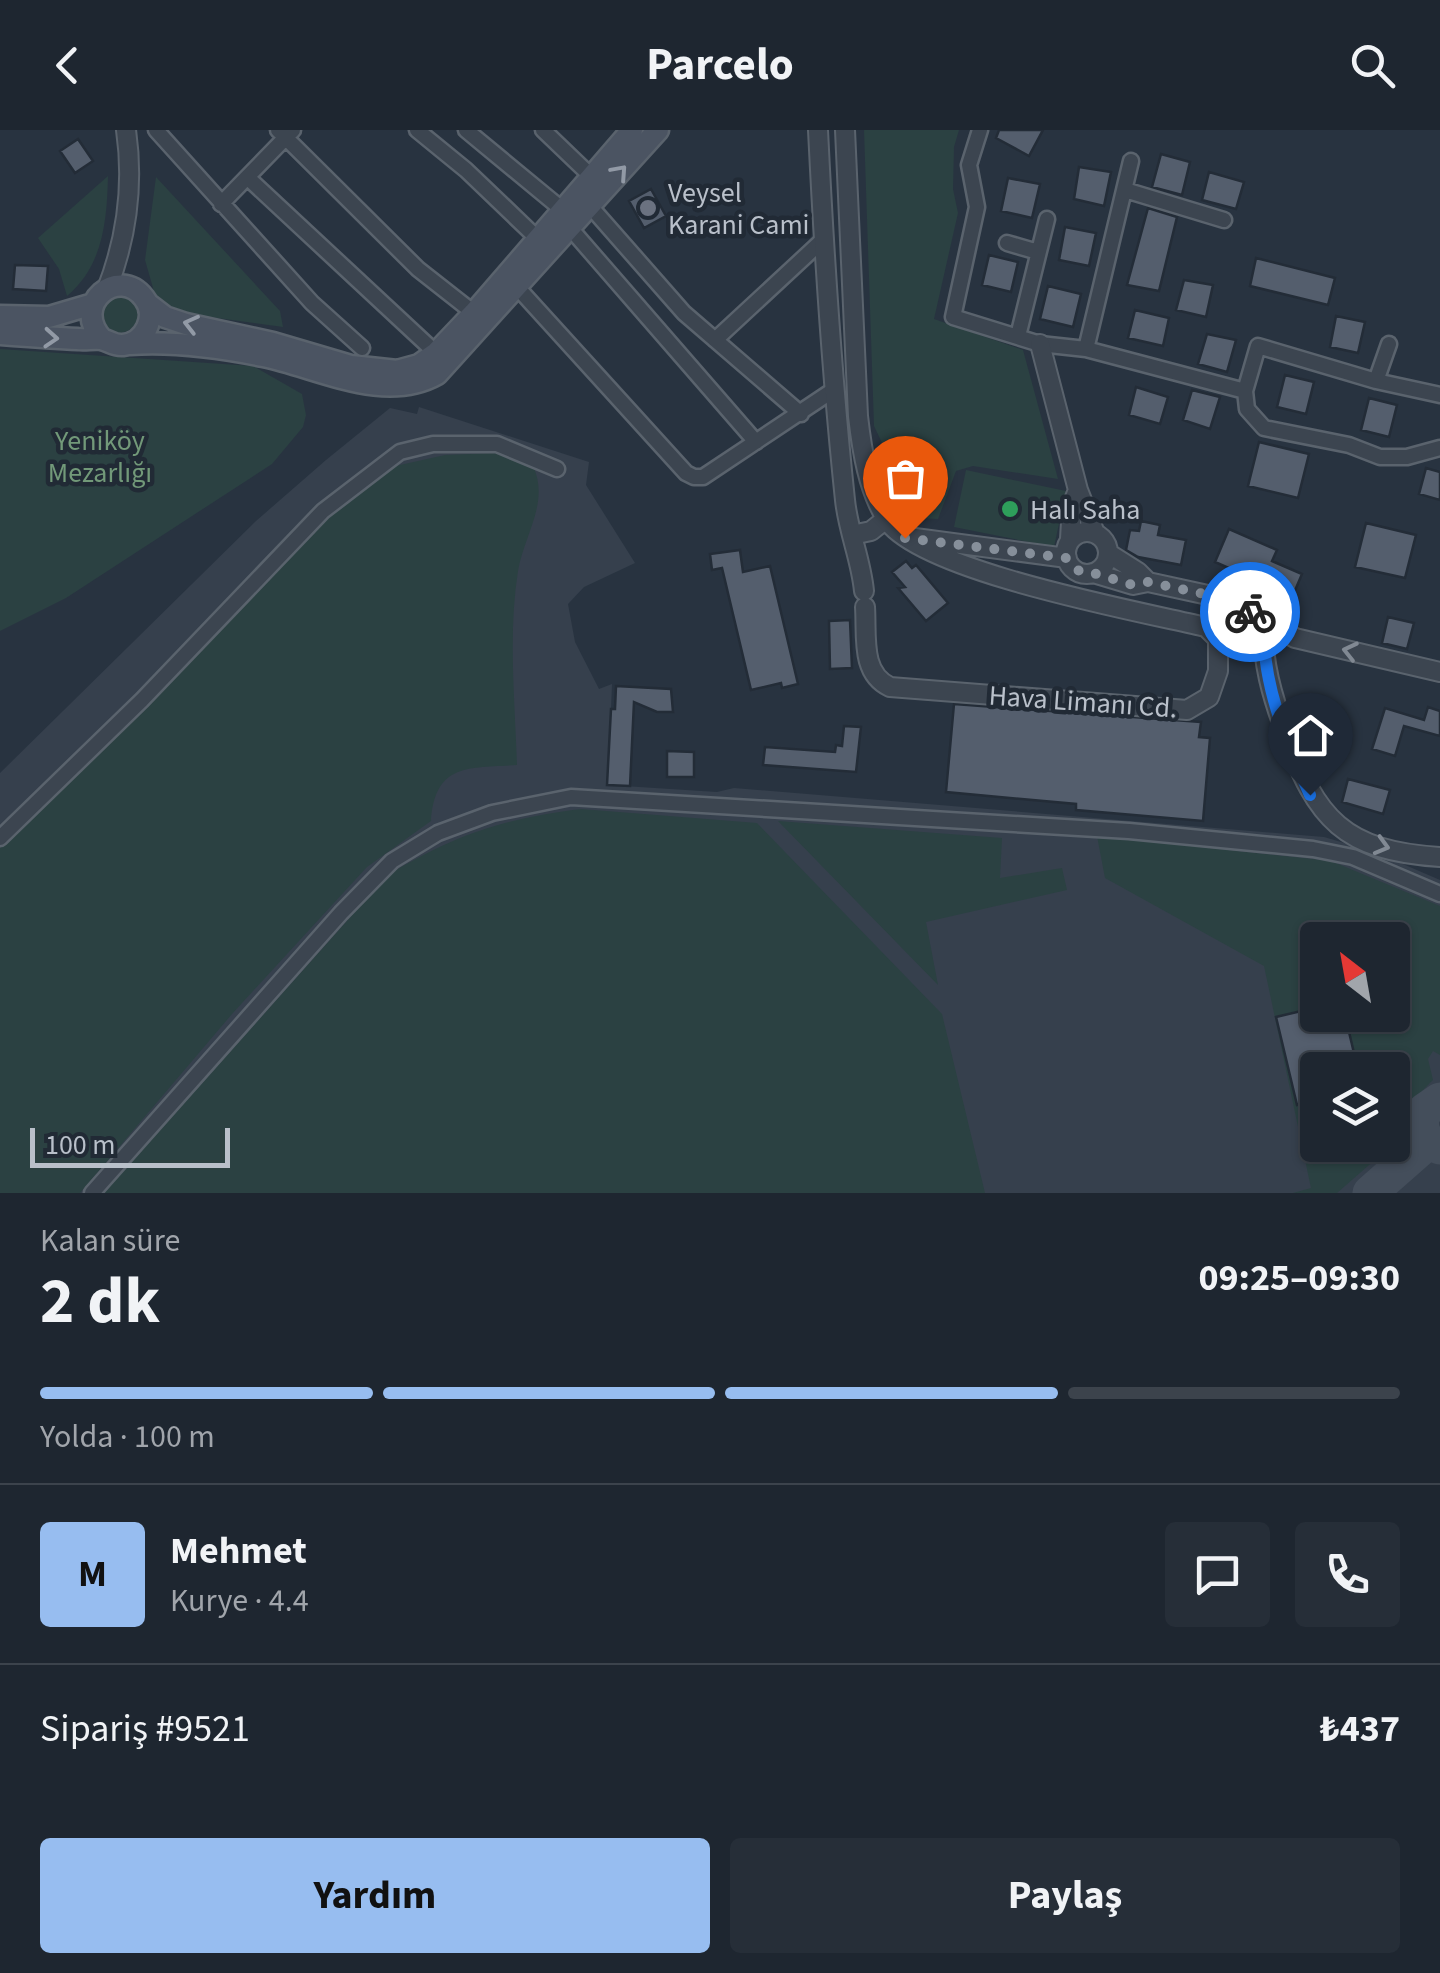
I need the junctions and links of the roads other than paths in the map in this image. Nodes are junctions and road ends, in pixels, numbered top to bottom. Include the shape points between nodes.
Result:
1 (126, 130) edge
2 (156, 130) edge
3 (417, 130) edge
4 (466, 130) edge
5 (542, 130) edge
6 (632, 130) edge
7 (658, 130) edge
8 (818, 130) edge
9 (845, 130) edge
10 (980, 130) edge
11 (286, 133) edge
12 (1131, 161) dead end
13 (592, 176) junction
14 (248, 178) junction
15 (1126, 190) junction
16 (221, 204) junction
17 (590, 206) junction
18 (567, 219) junction
19 (1047, 219) dead end
20 (1224, 220) dead end
21 (538, 239) junction
22 (824, 239) junction
23 (1008, 243) dead end
24 (1038, 252) junction
25 (517, 288) junction
26 (109, 293) junction
27 (148, 304) junction
28 (474, 313) junction
29 (0, 316) edge
30 (0, 334) edge
31 (1018, 336) junction
32 (102, 339) junction
33 (715, 340) junction
34 (130, 344) junction
35 (1040, 344) junction
36 (1389, 344) dead end
37 (362, 348) dead end
38 (1086, 350) junction
39 (436, 353) junction
40 (1376, 381) junction
41 (835, 389) junction
42 (1246, 392) junction
43 (1440, 395) edge
44 (800, 414) junction
45 (756, 442) junction
46 (1440, 448) edge
47 (557, 469) dead end
48 (1078, 490) junction
49 (886, 519) junction
50 (1094, 533) junction
51 (852, 535) junction
52 (905, 538) junction
53 (1068, 549) junction
54 (1108, 554) junction
55 (1093, 573) junction
56 (1148, 582) junction
57 (1264, 622) junction
58 (1440, 672) edge
59 (0, 838) edge
60 (1440, 858) edge
61 (1440, 894) edge
62 (92, 1193) edge

1 - 26 street via 126,225
2 - 16 street
3 - 21 street
4 - 18 street
5 - 13 street
6 - 13 main road
17 -> 7 main road
8 - 22 street, Hava Limanı Cd.
9 - 49 street, Hava Limanı Cd. via 858,416 864,462
10 - 31 street via 969,165 978,208 953,317
11 - 14 street
11 - 28 street via 418,270
12 - 15 street
13 - 18 main road
14 - 16 street
14 - 39 street
15 - 20 street
15 - 38 street
16 - 37 street
17 - 18 main road
17 - 33 street
18 - 21 main road
18 - 25 main road
18 - 45 street
19 - 24 street
21 - 28 main road
22 - 33 street
22 - 41 street, Hava Limanı Cd.
23 - 24 street
24 - 31 street
25 - 34 main road via 438,374 409,385 216,348
25 - 45 street via 686,473 704,476
26 - 27 main road via 143,296
26 - 29 main road via 49,317
26 - 32 main road via 91,323
27 - 34 main road via 145,332
39 -> 27 main road via 397,371 352,366 186,324
28 - 39 main road
30 -> 32 main road
31 - 35 street
32 - 34 main road
33 - 44 street
35 - 38 street
35 - 48 street
36 - 40 street
38 - 42 street
40 - 42 street via 1258,346
40 - 43 street
41 - 44 street
41 - 51 street, Hava Limanı Cd.
42 - 46 street via 1247,409 1264,428 1380,456
44 - 45 street
47 - 59 street via 497,444 433,444 400,452 324,511
48 - 50 street
48 - 53 street
49 - 51 street
49 - 52 street, Hava Limanı Cd.
50 - 53 street via 1082,532
50 - 54 street
51 - 52 street, Hava Limanı Cd. via 862,566 869,668 890,687 1170,710 1198,706 1213,691 1220,647 1206,627 1032,585
52 - 53 street
53 - 55 street via 1080,572
54 - 55 street
54 - 56 street
55 - 56 street via 1133,585
56 - 57 street via 1218,597
58 -> 57 street via 1296,638
57 -> 60 street via 1262,654 1275,703 1310,795 1355,838
61 - 62 street via 1353,857 1129,830 571,797 492,813 392,860

